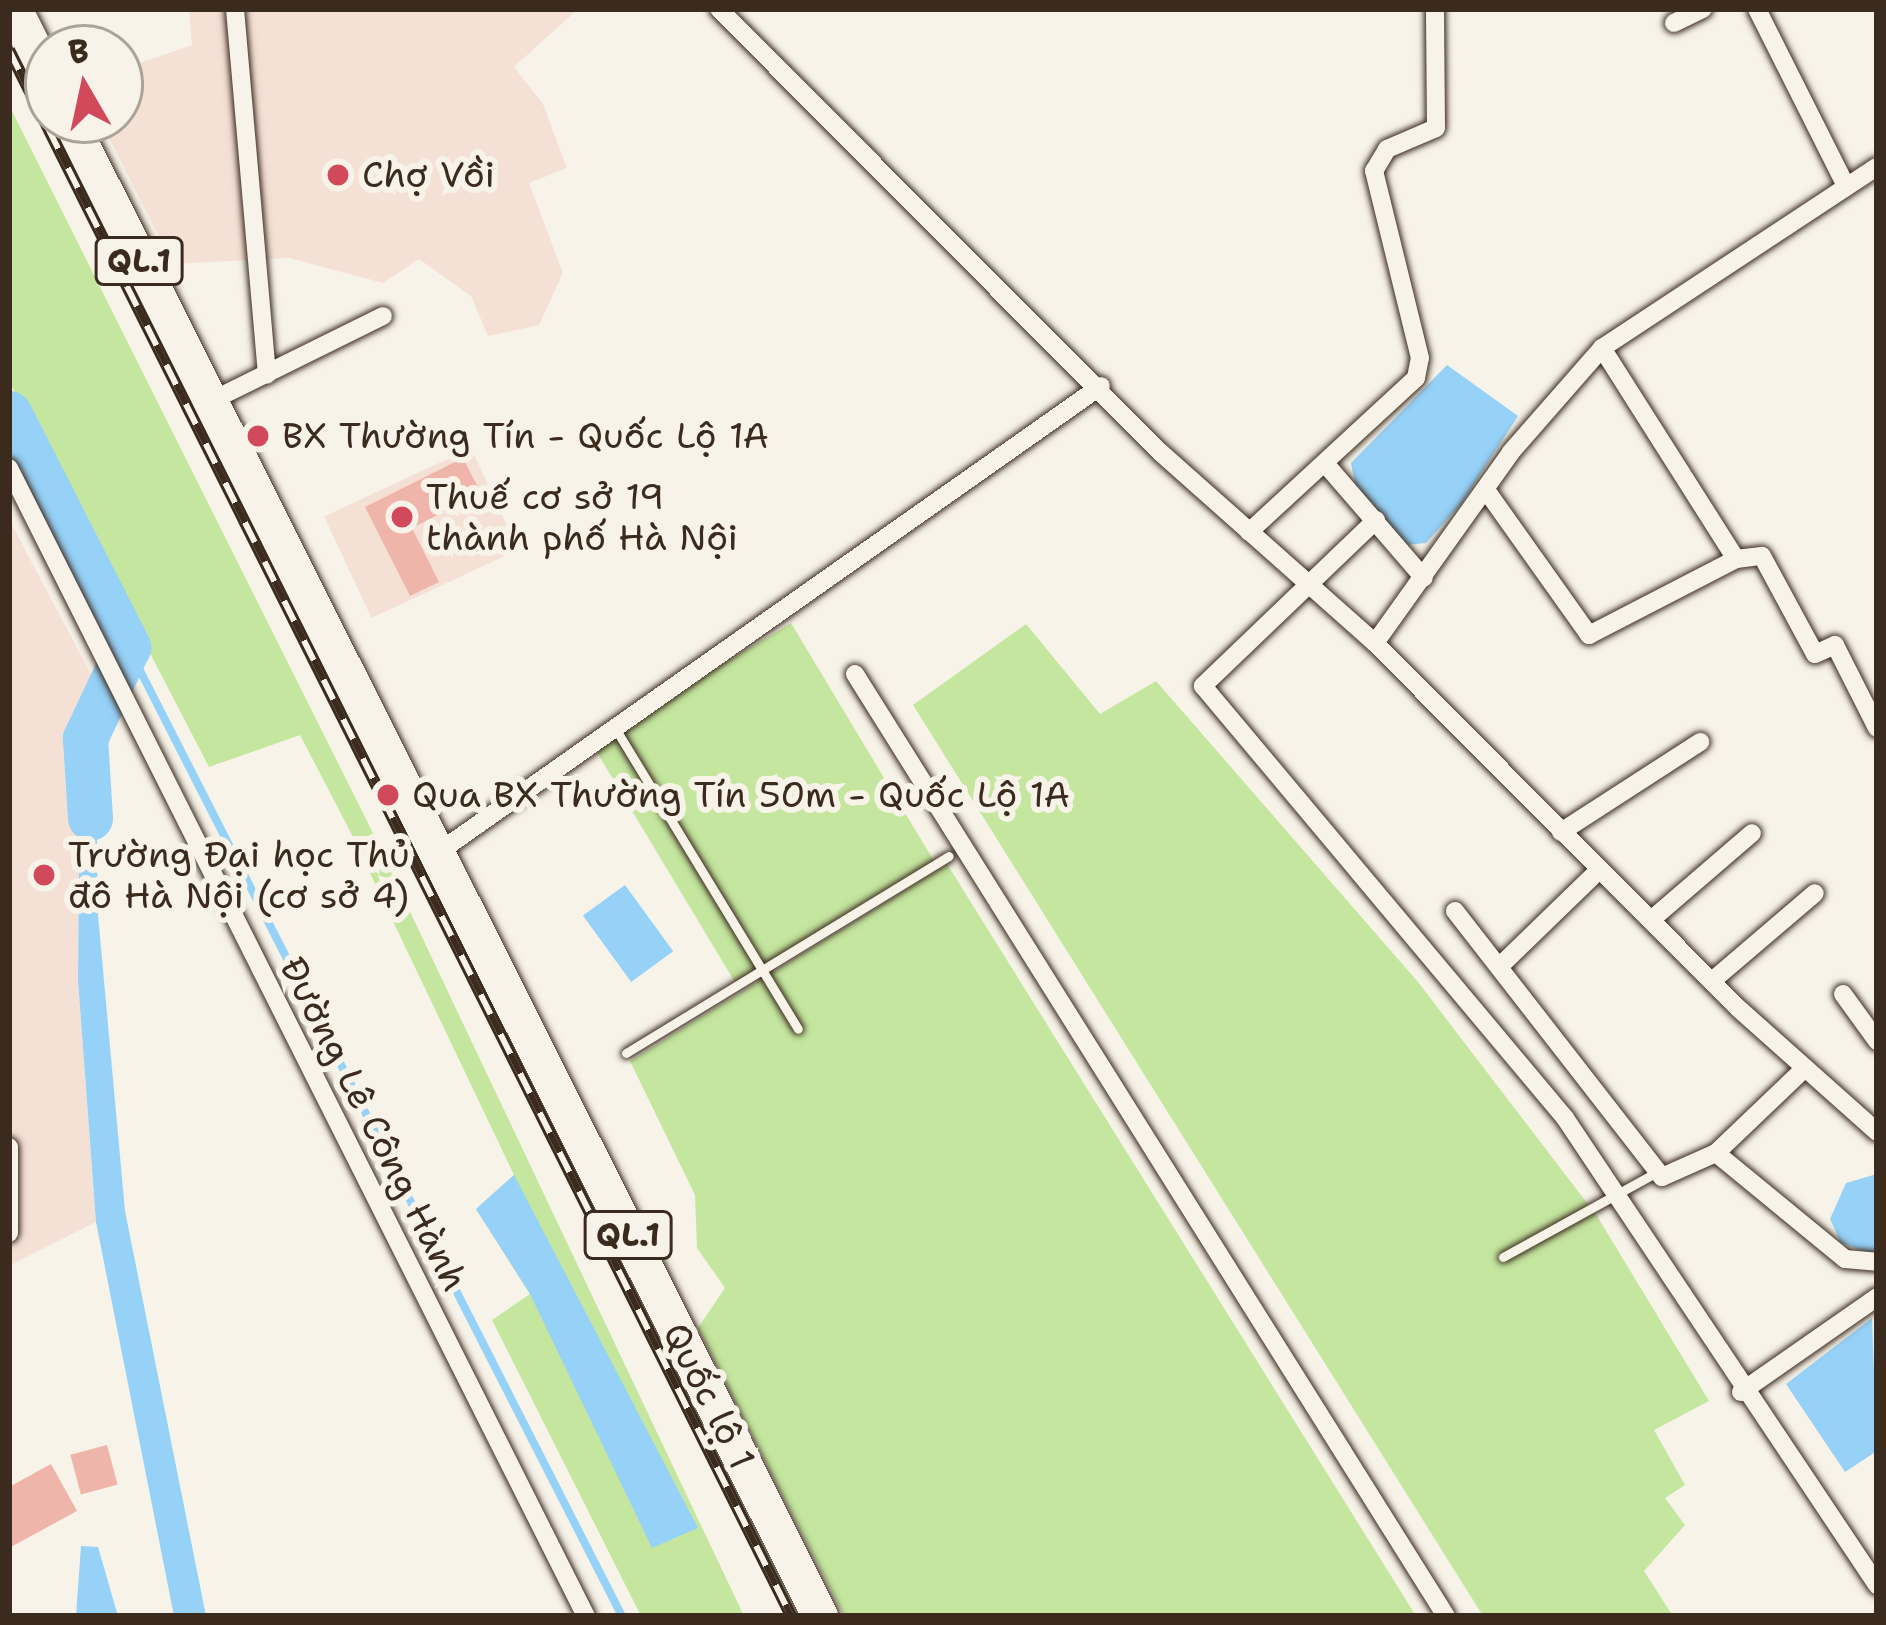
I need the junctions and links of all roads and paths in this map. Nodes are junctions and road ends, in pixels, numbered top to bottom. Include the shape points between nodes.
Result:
1 (235, 9) edge
2 (719, 9) edge
3 (1436, 9) edge
4 (1703, 9) edge
5 (1757, 9) edge
6 (1674, 23) dead end
7 (81, 144) edge
8 (1877, 167) edge
9 (1846, 186) junction
10 (383, 316) dead end
11 (1602, 348) junction
12 (267, 375) junction
13 (1101, 386) junction
14 (209, 402) junction
15 (9, 468) edge
16 (1329, 468) junction
17 (1486, 490) junction
18 (1376, 520) junction
19 (1249, 532) junction
20 (1736, 559) junction
21 (1424, 578) junction
22 (1308, 585) junction
23 (1375, 643) junction
24 (855, 674) dead end
25 (615, 728) junction
26 (1877, 728) edge
27 (1700, 742) dead end
28 (1562, 832) junction
29 (1752, 832) dead end
30 (436, 854) junction
31 (949, 856) dead end
32 (1600, 868) junction
33 (1815, 893) dead end
34 (1455, 911) dead end
35 (1651, 920) junction
36 (1500, 967) junction
37 (762, 970) junction
38 (1712, 981) junction
39 (1843, 994) dead end
40 (798, 1029) dead end
41 (1877, 1041) edge
42 (626, 1053) dead end
43 (1804, 1069) junction
44 (1877, 1132) edge
45 (9, 1147) edge
46 (1716, 1154) junction
47 (1655, 1173) junction
48 (1614, 1196) junction
49 (9, 1233) edge
50 (1503, 1258) dead end
51 (1877, 1262) edge
52 (1877, 1297) edge
53 (1742, 1392) junction
54 (1877, 1585) edge
55 (586, 1616) edge
56 (820, 1616) edge
57 (1446, 1616) edge

1 - 12 street
2 - 13 street
3 - 16 street via 1436,128 1387,149 1373,171 1420,358 1416,378
4 - 6 street
5 - 9 street
7 - 14 highway, QL.1
8 - 9 street
9 - 11 street
10 - 12 street
11 - 17 street
11 - 20 street
12 - 14 street
13 - 19 street
13 - 25 street
14 - 30 highway, QL.1
15 - 55 street, Đường Lê Công Hành
16 - 18 street
16 - 19 street
17 - 20 street via 1589,635
17 - 21 street
18 - 21 street
18 - 22 street
19 - 22 street
20 - 26 street via 1762,556 1815,654 1835,646
21 - 23 street
22 - 23 street
22 - 48 street via 1203,686 1565,1118
23 - 28 street
24 - 57 street
25 - 30 street
25 - 37 lane
27 - 28 street
28 - 32 street
29 - 35 street
30 - 56 highway, Quốc lộ 1 / QL.1
31 - 37 lane
32 - 35 street
32 - 36 street
33 - 38 street
34 - 36 street
35 - 38 street
36 - 47 street
37 - 40 lane
37 - 42 lane
38 - 43 street
39 - 41 street
43 - 44 street
43 - 46 street
45 - 49 street
46 - 47 street via 1670,1180
46 - 51 street via 1845,1259
47 - 48 lane
48 - 50 lane
48 - 53 street
52 - 53 street
53 - 54 street

